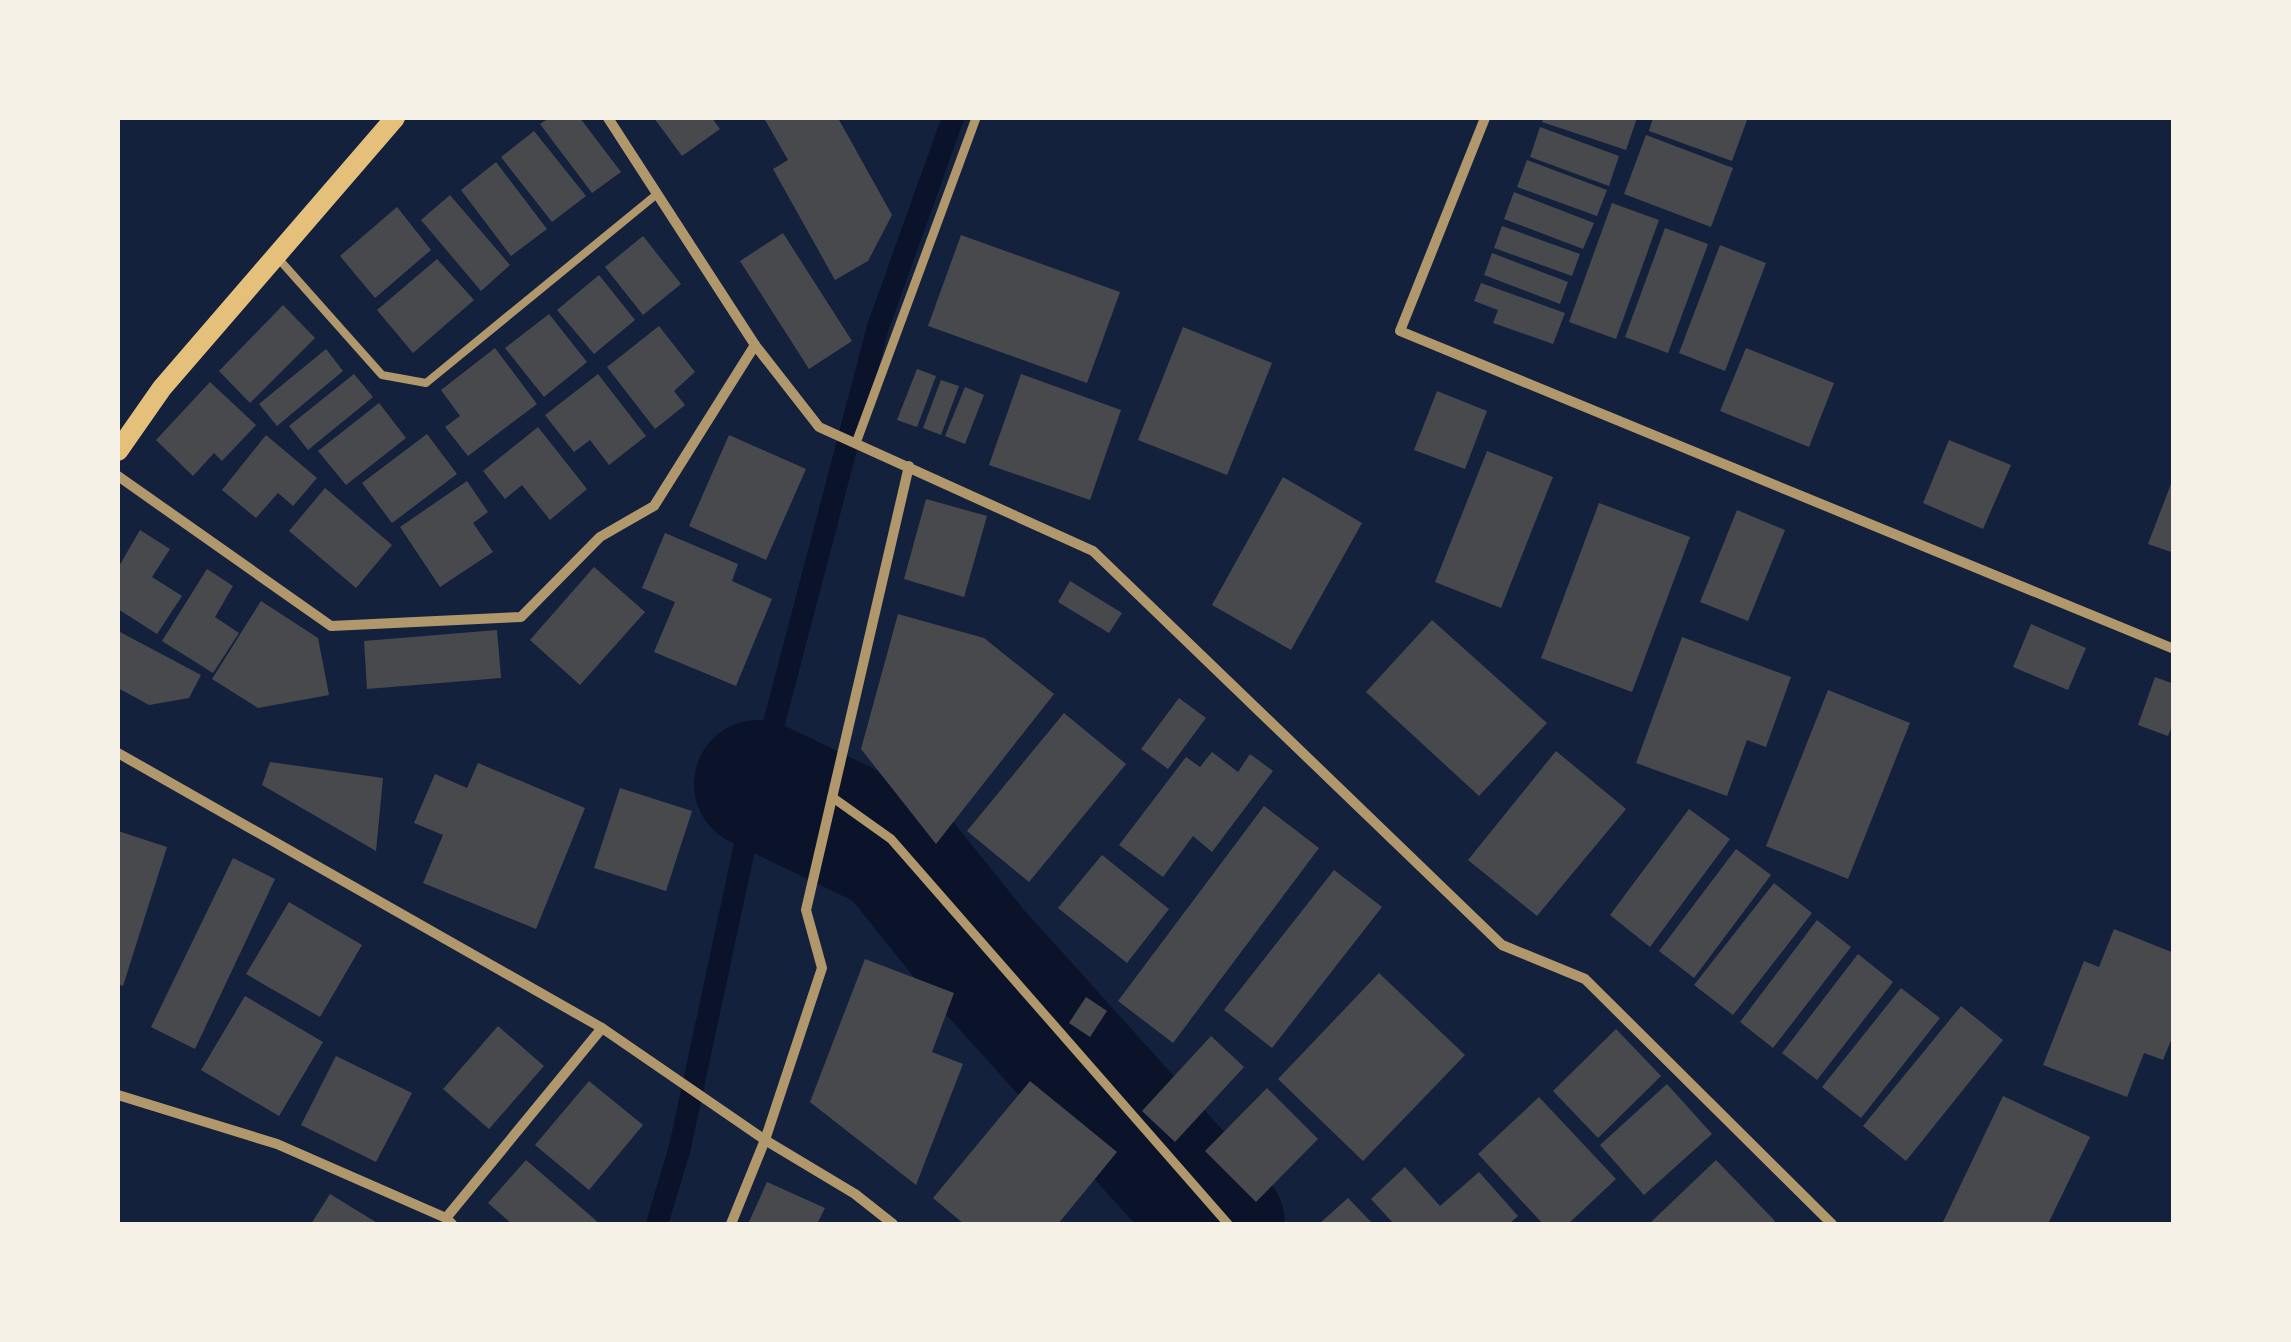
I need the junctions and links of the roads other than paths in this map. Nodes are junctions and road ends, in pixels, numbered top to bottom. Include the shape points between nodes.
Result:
1 (395, 118) edge
2 (608, 118) edge
3 (976, 118) edge
4 (1485, 118) edge
5 (657, 194) junction
6 (276, 256) junction
7 (754, 345) junction
8 (856, 443) junction
9 (118, 450) edge
10 (910, 466) junction
11 (118, 476) edge
12 (2174, 649) edge
13 (118, 753) edge
14 (832, 796) junction
15 (602, 1028) junction
16 (118, 1095) edge
17 (765, 1140) junction
18 (449, 1221) edge
19 (731, 1224) edge
20 (893, 1224) edge
21 (1228, 1224) edge
22 (1832, 1224) edge

1 - 6 main road
2 - 5 street
3 - 8 street
4 - 12 street via 1400,332
5 - 6 lane via 426,382 382,375
5 - 7 street
6 - 9 main road via 162,388
7 - 8 street via 819,427
7 - 11 street via 654,506 600,536 521,617 331,626
8 - 10 street
10 - 14 street
10 - 22 street via 1092,551 1502,945 1586,979
13 - 15 street
14 - 17 street via 806,910 822,968
14 - 21 street via 891,839
15 - 17 street
15 - 18 street
16 - 18 street via 277,1144
17 - 19 street
17 - 20 street

